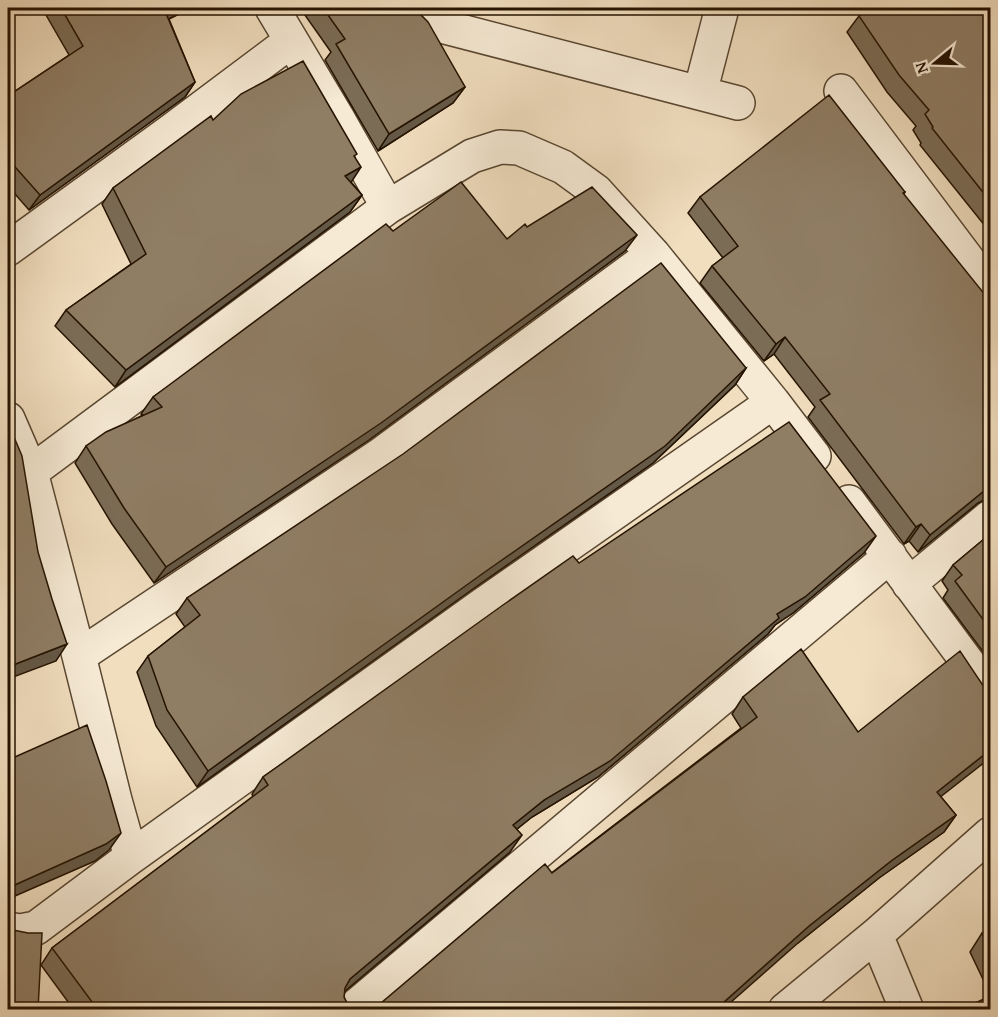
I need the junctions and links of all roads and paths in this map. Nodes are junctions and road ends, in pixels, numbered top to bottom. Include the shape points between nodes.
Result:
1 (272, 8) edge
2 (418, 8) edge
3 (722, 8) edge
4 (291, 41) junction
5 (841, 91) dead end
6 (700, 93) junction
7 (738, 103) dead end
8 (388, 207) junction
9 (8, 249) edge
10 (653, 254) junction
11 (990, 289) edge
12 (773, 402) junction
13 (8, 419) edge
14 (31, 472) junction
15 (990, 517) edge
16 (890, 556) junction
17 (909, 584) junction
18 (79, 656) junction
19 (990, 697) edge
20 (990, 834) edge
21 (131, 857) junction
22 (8, 929) edge
23 (876, 935) junction
24 (351, 1010) edge
25 (785, 1010) edge
26 (907, 1010) edge

1 - 4 street
2 - 6 street via 426,22
3 - 6 street
4 - 8 street
4 - 9 street
5 - 11 street
6 - 7 street
8 - 10 street via 472,156 500,147 519,148 563,167 596,191
8 - 14 street
10 - 12 street
10 - 18 street via 380,455
12 - 16 street
12 - 21 street
13 - 14 street
14 - 18 street
15 - 17 street
16 - 17 street
16 - 24 street
17 - 19 street
18 - 21 street
20 - 23 street
21 - 22 street via 36,928
23 - 25 street
23 - 26 street

